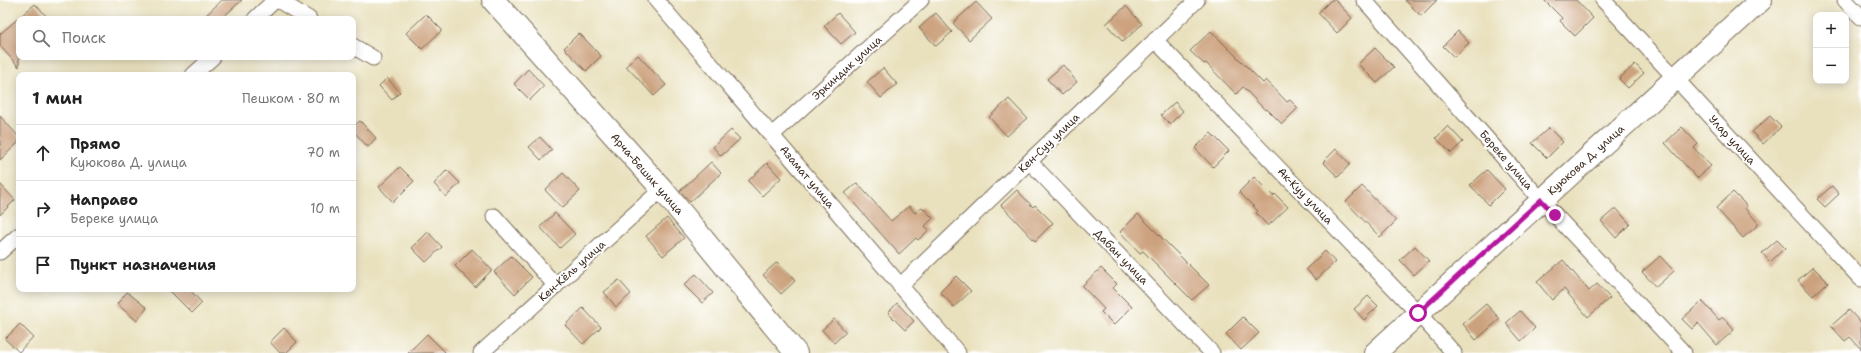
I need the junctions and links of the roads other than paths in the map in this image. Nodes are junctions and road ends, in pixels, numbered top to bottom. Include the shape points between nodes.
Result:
1 (277, 0) edge
2 (493, 0) edge
3 (656, 0) edge
4 (921, 0) edge
5 (1197, 0) edge
6 (1364, 0) edge
7 (1603, 0) edge
8 (1761, 0) edge
9 (1845, 0) edge
10 (258, 16) edge
11 (304, 16) edge
12 (1861, 17) edge
13 (1156, 40) junction
14 (356, 48) edge
15 (373, 58) dead end
16 (210, 60) edge
17 (196, 72) edge
18 (1675, 80) junction
19 (772, 135) junction
20 (1030, 162) junction
21 (662, 189) junction
22 (1541, 200) junction
23 (494, 216) dead end
24 (16, 238) edge
25 (0, 252) edge
26 (1861, 279) edge
27 (556, 286) junction
28 (900, 286) junction
29 (1418, 313) junction
30 (481, 353) edge
31 (796, 353) edge
32 (958, 353) edge
33 (1212, 353) edge
34 (1375, 353) edge
35 (1454, 353) edge
36 (1684, 353) edge

1 - 10 street
1 - 11 street
2 - 21 street, Арча-Бешик улица
3 - 19 street, Азамат улица
4 - 19 street, Эркиндик улица
5 - 13 street, Кен-Суу улица
6 - 22 street, Береке улица
7 - 18 street, Улар улица
8 - 18 street, Куюкова Д. улица
9 - 12 street
13 - 20 street, Кен-Суу улица
13 - 29 street, Ак-Куу улица
14 - 15 street
16 - 17 street
18 - 22 street, Куюкова Д. улица
18 - 26 street, Улар улица
19 - 28 street, Азамат улица
20 - 28 street, Кен-Суу улица
20 - 33 street, Дабан улица
21 - 27 street, Кен-Кёль улица
21 - 31 street, Арча-Бешик улица
22 - 29 street, Куюкова Д. улица
22 - 36 street, Береке улица
23 - 27 street
24 - 25 street
27 - 30 street, Кен-Кёль улица
28 - 32 street, Азамат улица
29 - 34 street, Куюкова Д. улица
29 - 35 street, Ак-Куу улица

